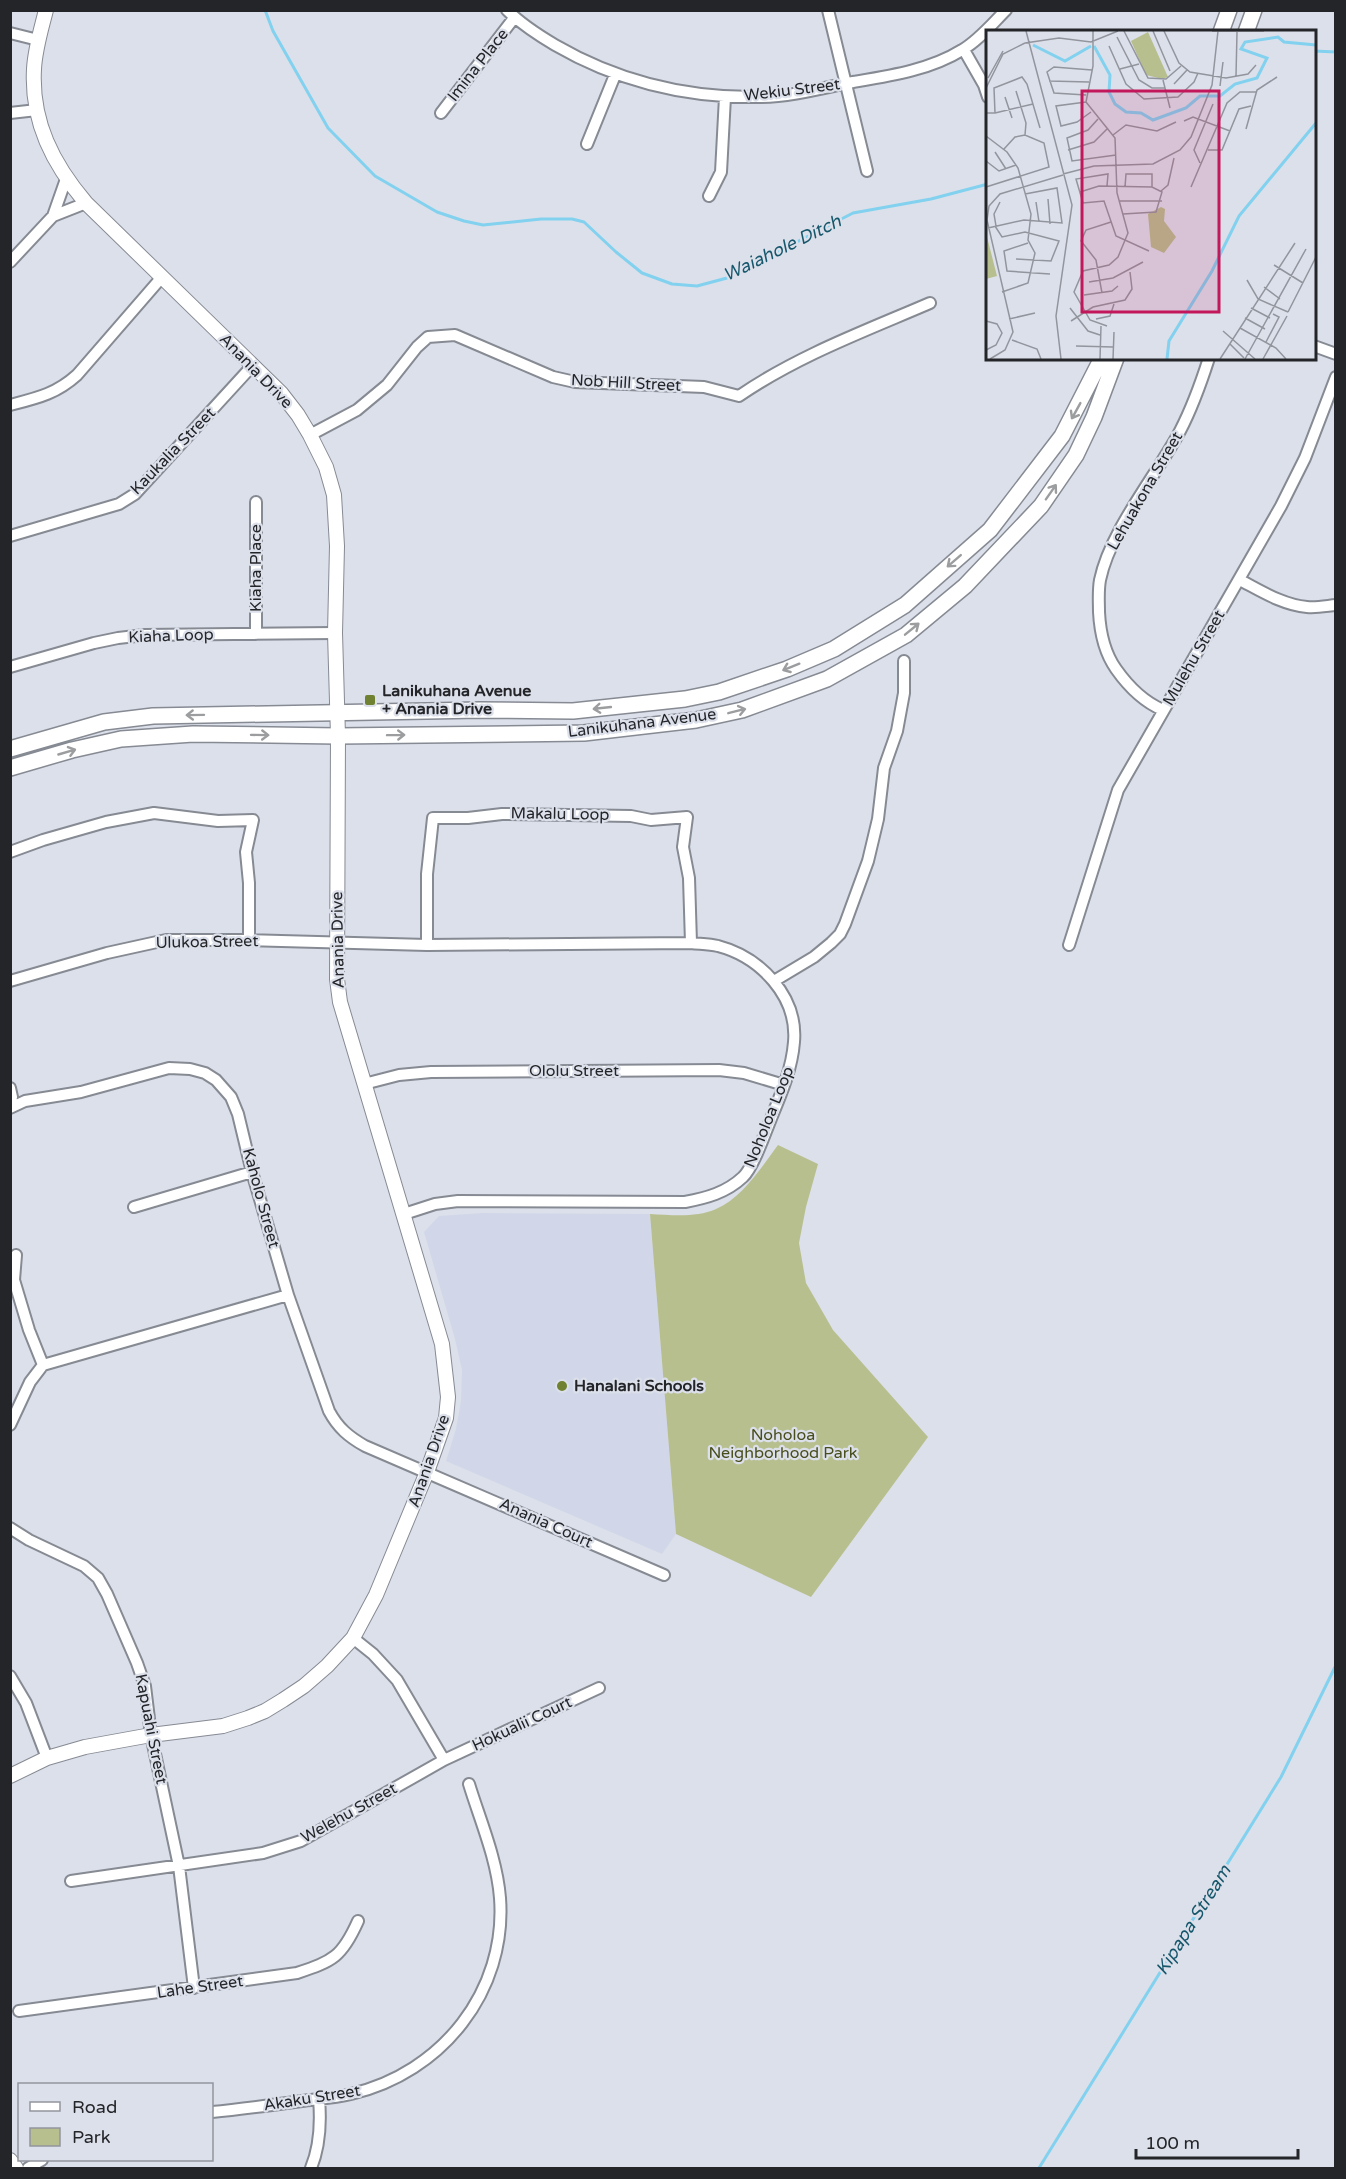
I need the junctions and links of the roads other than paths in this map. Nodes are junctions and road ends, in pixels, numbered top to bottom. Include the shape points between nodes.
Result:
1 (46, 10) edge
2 (828, 10) edge
3 (1006, 10) edge
4 (1229, 10) edge
5 (510, 14) edge
6 (1222, 29) edge
7 (10, 33) edge
8 (38, 40) junction
9 (964, 50) junction
10 (615, 75) junction
11 (846, 84) junction
12 (986, 94) edge
13 (725, 97) junction
14 (37, 110) junction
15 (10, 112) edge
16 (441, 113) dead end
17 (587, 144) dead end
18 (867, 171) dead end
19 (66, 179) junction
20 (709, 196) dead end
21 (86, 202) junction
22 (53, 216) junction
23 (10, 262) edge
24 (162, 277) junction
25 (930, 303) dead end
26 (1316, 347) edge
27 (1335, 354) edge
28 (1101, 360) edge
29 (1115, 360) edge
30 (1208, 360) edge
31 (253, 365) junction
32 (1335, 376) edge
33 (10, 405) edge
34 (310, 435) junction
35 (256, 502) dead end
36 (10, 536) edge
37 (1240, 580) junction
38 (1335, 605) edge
39 (335, 633) junction
40 (256, 634) junction
41 (904, 661) dead end
42 (10, 667) edge
43 (1164, 710) junction
44 (338, 712) junction
45 (338, 736) junction
46 (10, 748) edge
47 (10, 768) edge
48 (10, 852) edge
49 (249, 940) junction
50 (337, 943) junction
51 (691, 943) junction
52 (427, 945) junction
53 (1069, 945) dead end
54 (10, 981) edge
55 (774, 981) junction
56 (364, 1084) junction
57 (784, 1085) junction
58 (10, 1088) edge
59 (10, 1106) edge
60 (252, 1172) junction
61 (134, 1207) dead end
62 (404, 1214) junction
63 (16, 1255) dead end
64 (288, 1295) junction
65 (43, 1365) junction
66 (10, 1425) edge
67 (427, 1472) junction
68 (10, 1528) edge
69 (664, 1575) dead end
70 (353, 1638) junction
71 (10, 1676) edge
72 (599, 1688) dead end
73 (151, 1735) junction
74 (46, 1758) junction
75 (444, 1760) junction
76 (10, 1776) edge
77 (469, 1784) dead end
78 (179, 1866) junction
79 (72, 1881) dead end
80 (358, 1921) dead end
81 (194, 1988) junction
82 (19, 2011) dead end
83 (319, 2099) junction
84 (213, 2112) edge
85 (10, 2160) edge
86 (16, 2169) edge
87 (311, 2169) edge

1 - 8 street, Anania Drive
2 - 11 street
3 - 9 street, Wekiu Street
4 - 6 main road
5 - 10 street, Wekiu Street via 540,36
5 - 16 street, Imina Place
7 - 8 street
8 - 14 street, Anania Drive via 34,70
9 - 11 street, Wekiu Street via 941,61
9 - 12 street
10 - 13 street, Wekiu Street via 682,92
10 - 17 street
11 - 13 street, Wekiu Street via 762,97
11 - 18 street
13 - 20 street via 721,172
14 - 15 street
14 - 19 street, Anania Drive via 49,150
19 - 21 street, Anania Drive
19 - 22 street
21 - 22 street
21 - 24 street, Anania Drive
22 - 23 street
24 - 31 street, Anania Drive
24 - 33 street via 63,388
25 - 34 street, Nob Hill Street via 849,337 739,396 704,387 575,382 553,377 455,335 428,337 387,385 357,410
26 - 27 street
28 -> 44 main road, Lanikuhana Avenue via 1062,436 990,530 905,605 834,649 719,692 685,699 573,711
45 -> 29 main road, Lanikuhana Avenue via 584,733 742,710 827,679 906,635 965,586 1041,506 1076,456
30 - 43 street, Lehuakona Street via 1180,430 1116,537 1100,582 1100,627 1111,663 1124,681
31 - 34 street, Anania Drive via 281,393
31 - 36 street, Kaukalia Street via 135,494 119,504
32 - 37 street, Mulehu Street via 1305,458
34 - 39 street, Anania Drive via 334,495
35 - 40 street, Kiaha Place
37 - 38 street via 1297,606
37 - 43 street, Mulehu Street
39 - 40 street, Kiaha Loop
39 - 44 street, Anania Drive
40 - 42 street, Kiaha Loop via 117,638
41 - 55 street via 904,693 897,731 884,768 879,819 845,924 840,934 814,957
43 - 53 street, Mulehu Street via 1118,790
44 - 45 street, Anania Drive
44 -> 46 main road, Lanikuhana Avenue via 125,718
47 -> 45 main road, Lanikuhana Avenue via 121,739 193,734
45 - 50 street, Anania Drive
48 - 49 street via 106,822 154,813 218,821 252,820 246,852
49 - 50 street, Ulukoa Street
49 - 54 street, Ulukoa Street via 166,940
50 - 52 street, Noholoa Loop
50 - 56 street, Anania Drive via 340,1002
51 - 52 street, Noholoa Loop
51 - 52 street, Makalu Loop via 689,878 683,847 687,817 651,820 631,816 502,814 433,818 427,874
51 - 55 street, Noholoa Loop via 718,946 738,955
55 - 57 street, Noholoa Loop via 786,998 793,1019 792,1058
56 - 57 street, Ololu Street via 431,1072 719,1070
56 - 62 street, Anania Drive
57 - 62 street, Noholoa Loop via 745,1176 727,1190 704,1199 458,1201
58 - 59 street, Kaholo Street
59 - 60 street, Kaholo Street via 169,1068 205,1073 231,1096
60 - 61 street
60 - 64 street, Kaholo Street
62 - 67 street, Anania Drive via 442,1344 447,1375 446,1418
63 - 65 street via 14,1280
64 - 65 street
64 - 67 street, Kaholo Street via 336,1425 365,1446
65 - 66 street via 30,1382
67 - 69 street, Anania Court
67 - 70 street, Anania Drive via 376,1595
68 - 73 street, Kapuahi Street via 84,1566 98,1578 146,1686
70 - 73 street, Anania Drive via 304,1686 265,1711 222,1726
70 - 75 street via 397,1680
71 - 74 street via 26,1703
72 - 75 street, Hokualii Court
73 - 74 street, Anania Drive
73 - 78 street, Kapuahi Street
74 - 76 street, Anania Drive
75 - 78 street, Welehu Street via 301,1841 263,1853
77 - 83 street, Akaku Street via 500,1898 496,1955 487,1983 466,2020 428,2059 388,2082 352,2094
78 - 79 street, Welehu Street
78 - 81 street, Kapuahi Street
80 - 81 street, Lahe Street via 349,1942 335,1958 316,1966 297,1973
81 - 82 street, Lahe Street
83 - 84 street, Akaku Street
83 - 87 street via 321,2118
85 - 86 street

